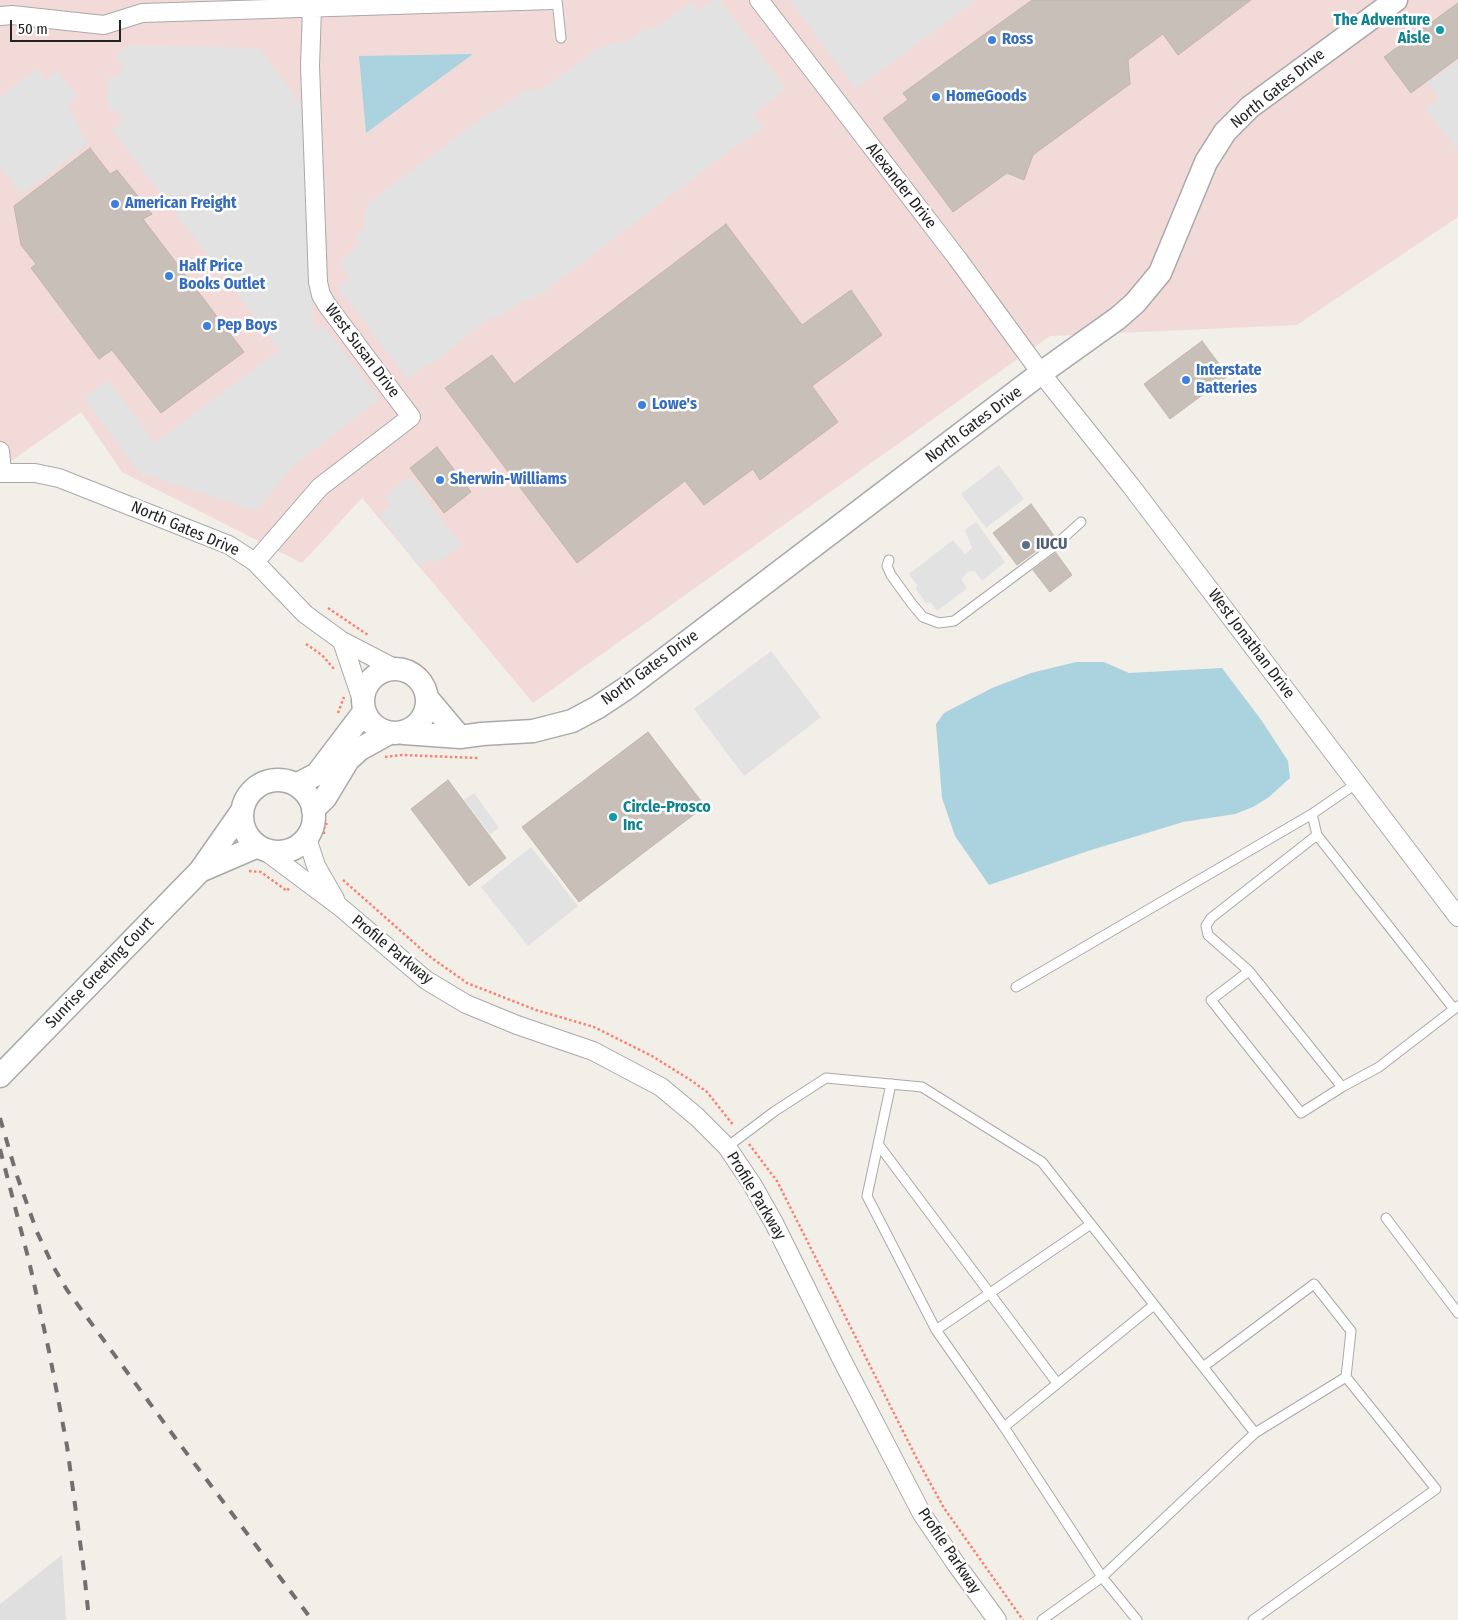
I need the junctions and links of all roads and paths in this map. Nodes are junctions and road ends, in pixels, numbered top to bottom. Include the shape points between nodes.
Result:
1 (552, 0) edge
2 (556, 0) edge
3 (759, 0) edge
4 (1396, 0) edge
5 (313, 4) edge
6 (0, 16) edge
7 (561, 38) dead end
8 (1041, 373) junction
9 (0, 451) edge
10 (1, 473) edge
11 (1081, 522) dead end
12 (889, 560) dead end
13 (255, 562) junction
14 (328, 608) dead end
15 (375, 640) dead end
16 (342, 641) junction
17 (306, 644) dead end
18 (396, 669) junction
19 (338, 674) dead end
20 (428, 699) junction
21 (357, 704) junction
22 (334, 720) dead end
23 (397, 733) junction
24 (460, 738) junction
25 (381, 758) dead end
26 (478, 758) dead end
27 (293, 778) junction
28 (1357, 784) junction
29 (238, 805) junction
30 (1312, 814) junction
31 (321, 816) junction
32 (1317, 835) junction
33 (315, 837) junction
34 (261, 848) junction
35 (200, 871) junction
36 (242, 872) dead end
37 (340, 877) dead end
38 (290, 887) dead end
39 (339, 906) junction
40 (1458, 917) edge
41 (1249, 971) junction
42 (1016, 987) dead end
43 (1456, 1007) edge
44 (0, 1076) edge
45 (891, 1084) junction
46 (1342, 1087) junction
47 (714, 1101) dead end
48 (878, 1144) junction
49 (727, 1147) junction
50 (766, 1166) dead end
51 (1386, 1218) dead end
52 (1091, 1224) junction
53 (990, 1293) junction
54 (1154, 1305) junction
55 (1458, 1314) edge
56 (936, 1330) junction
57 (1203, 1367) junction
58 (1346, 1377) junction
59 (1057, 1383) junction
60 (1004, 1427) junction
61 (1255, 1433) junction
62 (1102, 1577) junction
63 (996, 1620) edge
64 (1023, 1620) edge
65 (1042, 1620) edge
66 (1137, 1620) edge
67 (1252, 1620) edge

1 - 5 street
2 - 7 lane
3 - 8 street, Alexander Drive
4 - 8 street, North Gates Drive via 1236,121 1206,162 1160,273 1118,318
5 - 6 street via 142,13 104,25
5 - 13 street, West Susan Drive via 310,66 321,295 411,417 320,487
8 - 24 street, North Gates Drive via 628,687 598,706 572,721 533,732
8 - 28 street, West Jonathan Drive
9 - 10 street
10 - 13 street, North Gates Drive via 34,473 59,478 229,546
11 - 12 lane via 1052,548 954,620 939,623 923,617 912,604 891,575 887,566
13 - 16 street, North Gates Drive via 305,614
14 - 15 path
16 - 18 street, North Gates Drive
16 - 21 street
17 - 19 path via 322,655
18 - 20 street via 414,674 426,689
18 - 21 street via 376,675
20 - 23 street via 419,724
20 - 24 street
21 - 22 path via 339,712
21 - 23 street via 374,726
21 - 27 street via 317,774
23 - 24 street, North Gates Drive
23 - 31 street via 360,749 348,760 325,798
25 - 26 path via 402,755
27 - 29 street, Sunrise Greeting Court via 263,784
27 - 29 path via 267,774 240,791
27 - 31 street
28 - 30 lane
28 - 40 street, West Jonathan Drive
29 - 34 street via 246,834
29 - 35 street, Sunrise Greeting Court
30 - 32 lane
30 - 42 lane
31 - 33 path via 324,828
31 - 33 street via 314,815
32 - 41 lane via 1211,918 1206,926 1208,934
32 - 43 lane
33 - 34 street via 288,851 276,853
33 - 39 street, Profile Parkway via 316,866
34 - 35 street, Sunrise Greeting Court
34 - 39 street, Profile Parkway
35 - 44 street, Sunrise Greeting Court
36 - 38 path via 261,872 287,891
37 - 47 path via 429,956 467,983 536,1010 594,1027 692,1080
39 - 49 street, Profile Parkway via 426,980 466,1004 593,1051 661,1087
41 - 46 lane
41 - 46 lane via 1211,1000 1295,1106 1302,1113
43 - 46 lane via 1379,1067
45 - 48 lane
45 - 49 lane via 826,1078
45 - 52 lane via 922,1088 1042,1162
48 - 53 lane
48 - 56 lane via 867,1196
49 - 63 street, Profile Parkway via 774,1223 922,1514
50 - 64 path via 777,1181 944,1508
51 - 55 lane
52 - 53 lane
52 - 54 lane
53 - 56 lane
53 - 59 lane
54 - 57 lane
54 - 59 lane
56 - 60 lane
57 - 58 lane via 1314,1284 1351,1331
57 - 61 lane
58 - 61 lane
58 - 67 lane via 1436,1489
59 - 60 lane
60 - 62 lane
61 - 62 lane
62 - 65 lane
62 - 66 lane

